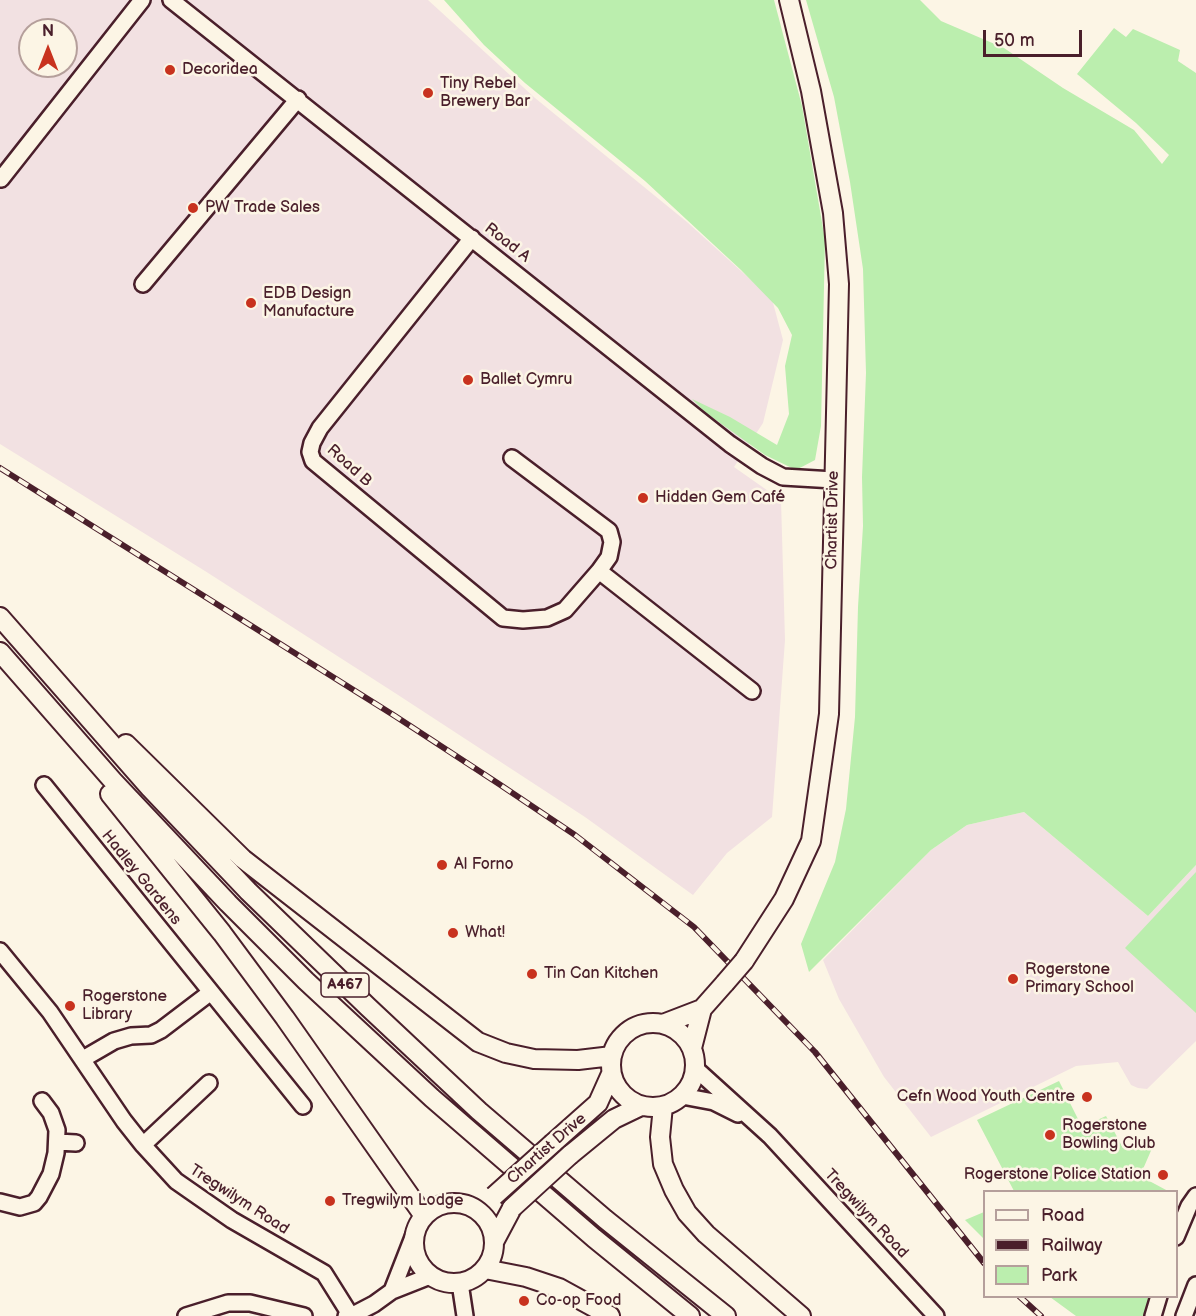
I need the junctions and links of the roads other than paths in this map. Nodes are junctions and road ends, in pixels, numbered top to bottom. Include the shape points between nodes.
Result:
1 (142, 0) edge
2 (171, 0) edge
3 (789, 0) edge
4 (298, 99) junction
5 (1, 179) edge
6 (472, 238) junction
7 (143, 284) dead end
8 (512, 458) dead end
9 (834, 480) junction
10 (599, 572) junction
11 (0, 617) edge
12 (16, 636) junction
13 (0, 652) edge
14 (0, 660) edge
15 (752, 691) dead end
16 (44, 785) dead end
17 (0, 951) edge
18 (211, 992) junction
19 (702, 1009) junction
20 (663, 1024) junction
21 (692, 1048) junction
22 (83, 1059) junction
23 (612, 1065) junction
24 (696, 1069) junction
25 (209, 1083) dead end
26 (682, 1096) junction
27 (42, 1101) dead end
28 (303, 1106) dead end
29 (641, 1106) junction
30 (663, 1106) junction
31 (770, 1136) junction
32 (57, 1142) junction
33 (76, 1143) dead end
34 (143, 1145) junction
35 (1196, 1196) edge
36 (0, 1202) edge
37 (464, 1204) junction
38 (420, 1222) junction
39 (1178, 1232) edge
40 (495, 1240) junction
41 (485, 1269) junction
42 (430, 1276) junction
43 (460, 1283) junction
44 (1196, 1285) edge
45 (392, 1291) junction
46 (1158, 1298) edge
47 (186, 1316) edge
48 (304, 1316) edge
49 (346, 1316) edge
50 (351, 1316) edge
51 (465, 1316) edge
52 (610, 1316) edge
53 (690, 1316) edge
54 (726, 1316) edge
55 (801, 1316) edge
56 (936, 1316) edge
57 (1154, 1316) edge
58 (1184, 1316) edge

1 - 5 street
2 - 4 street, Road A
3 - 9 main road, Chartist Drive via 812,91 833,213 839,284
4 - 6 street, Road A
4 - 7 street
6 - 9 street, Road A via 762,466 783,477
6 - 10 street, Road B via 320,428 310,452 313,461 503,618 548,618 565,610
8 - 10 street via 609,531 609,557
9 - 19 main road, Chartist Drive, bridge via 829,714 811,841 784,899 744,961
10 - 15 street
11 - 12 main road, A467
12 - 23 main road via 243,859 478,1042 534,1059
12 - 54 main road, A467 via 150,788 368,1007 479,1111
13 - 53 main road, A467 via 113,781 306,981 441,1106
14 - 38 main road via 222,933 285,1018
16 - 18 street, Hadley Gardens
17 - 22 street, Tregwilym Road
18 - 22 street via 161,1030 114,1041
18 - 28 street, Hadley Gardens
19 - 20 main road, Chartist Drive
19 - 21 main road, Chartist Drive
20 - 21 main road via 681,1033
20 - 23 main road, Chartist Drive via 645,1023 631,1029 621,1038
21 - 24 main road, Chartist Drive
22 - 34 street, Tregwilym Road
23 - 29 main road via 614,1083 627,1099
23 - 37 main road, Chartist Drive, bridge via 598,1102 494,1196
24 - 26 main road
24 - 31 street, Tregwilym Road
25 - 34 street
26 - 30 main road, Chartist Drive
26 - 31 street, Tregwilym Road via 714,1102
27 - 32 street via 55,1122
29 - 30 main road, Chartist Drive
29 - 40 main road, Chartist Drive, bridge via 614,1119 512,1208
30 - 55 main road via 663,1164 687,1213
31 - 56 street, Tregwilym Road
32 - 33 street
32 - 36 street via 51,1174 39,1197 20,1207
34 - 50 street, Tregwilym Road via 200,1200 324,1273
35 - 39 street
37 - 38 main road, Chartist Drive via 438,1206
37 - 40 main road via 487,1219
38 - 42 main road via 414,1240 416,1258
38 - 45 street
40 - 41 main road, Chartist Drive
41 - 43 main road via 472,1280
41 - 52 main road via 559,1288
42 - 43 main road via 451,1284
42 - 45 street
43 - 51 street
44 - 58 street
45 - 50 street
46 - 57 street
47 - 48 street via 209,1307 250,1303
49 - 50 street

